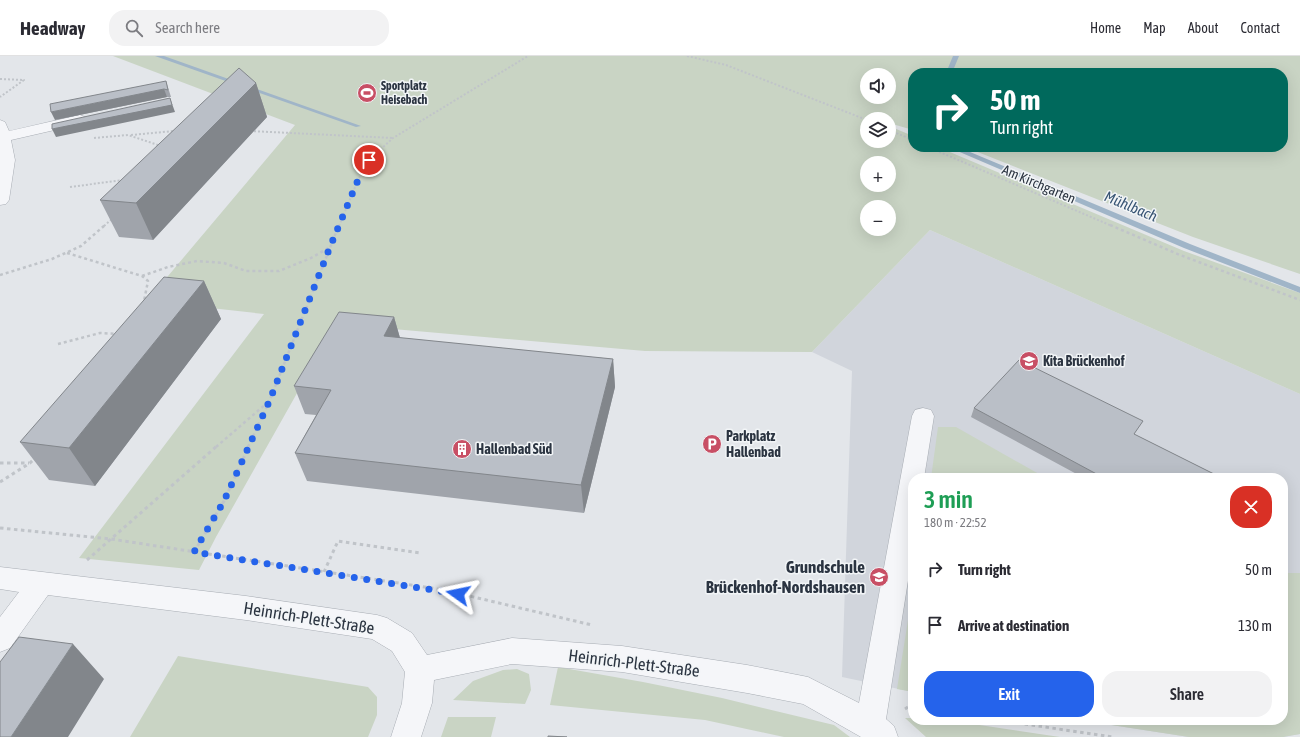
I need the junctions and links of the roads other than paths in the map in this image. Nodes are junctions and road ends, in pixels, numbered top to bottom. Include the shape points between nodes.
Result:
1 (98, 116) edge
2 (2, 135) edge
3 (0, 200) edge
4 (923, 416) dead end
5 (914, 473) edge
6 (908, 517) edge
7 (0, 578) edge
8 (52, 583) junction
9 (0, 639) edge
10 (420, 670) junction
11 (876, 731) edge
12 (406, 737) edge

1 - 2 street
2 - 3 street via 7,160
4 - 5 street
6 - 11 street
7 - 8 street, Heinrich-Plett-Straße
8 - 9 street
8 - 10 street, Heinrich-Plett-Straße via 377,627 402,642
10 - 11 street, Heinrich-Plett-Straße via 512,651 622,659 808,691
10 - 12 street via 417,703

